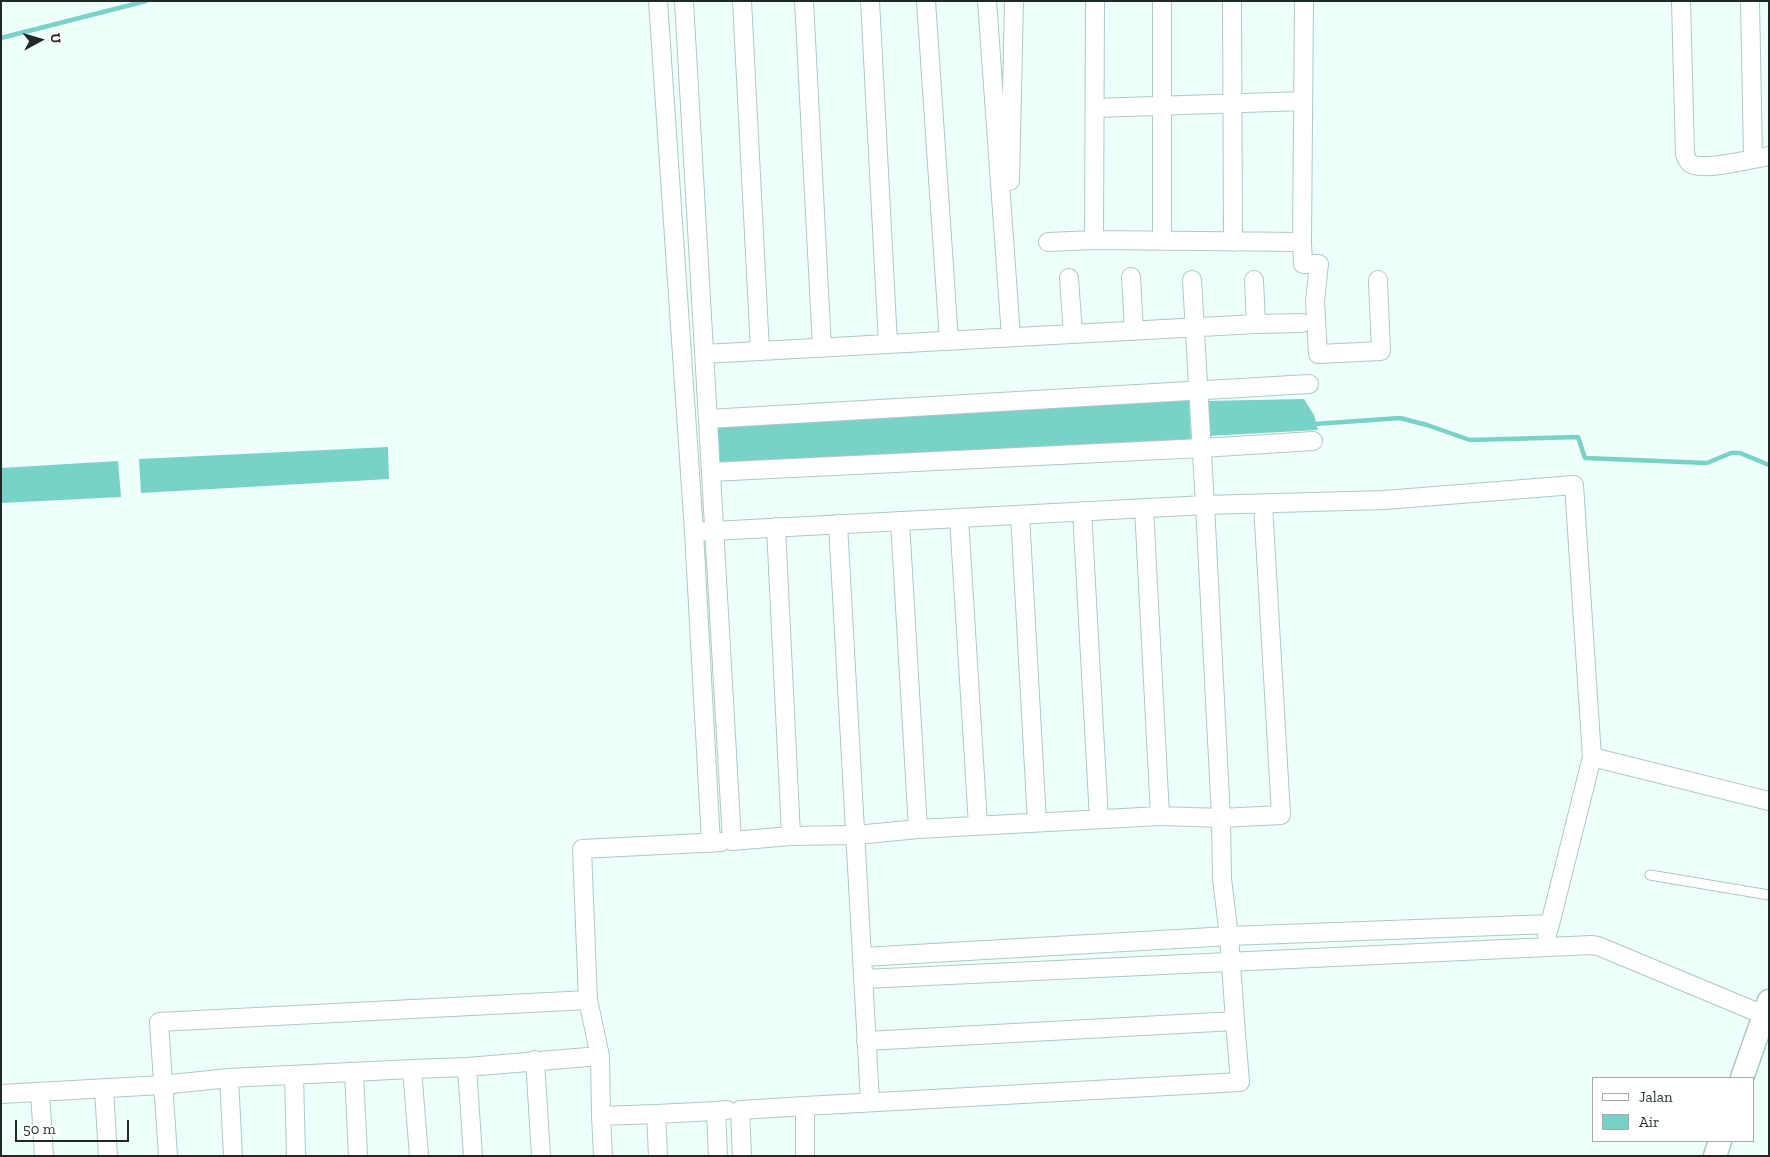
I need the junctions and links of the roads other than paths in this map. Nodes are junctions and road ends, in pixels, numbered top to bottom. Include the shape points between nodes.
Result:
1 (658, 1) edge
2 (684, 1) edge
3 (742, 1) edge
4 (804, 1) edge
5 (870, 1) edge
6 (926, 1) edge
7 (987, 1) edge
8 (1014, 1) edge
9 (1095, 1) edge
10 (1162, 1) edge
11 (1232, 1) edge
12 (1304, 1) edge
13 (1681, 1) edge
14 (1750, 1) edge
15 (1303, 101) junction
16 (1233, 104) junction
17 (1162, 106) junction
18 (1095, 108) junction
19 (1761, 157) edge
20 (1094, 240) junction
21 (1162, 241) junction
22 (1048, 242) dead end
23 (1233, 242) junction
24 (1302, 242) junction
25 (1131, 277) dead end
26 (1070, 278) dead end
27 (1192, 280) dead end
28 (1254, 280) dead end
29 (1378, 280) dead end
30 (1008, 282) junction
31 (1302, 323) dead end
32 (1256, 324) junction
33 (1195, 327) junction
34 (1134, 331) junction
35 (1072, 334) junction
36 (1011, 337) junction
37 (949, 340) junction
38 (888, 344) junction
39 (822, 348) junction
40 (760, 351) junction
41 (704, 354) junction
42 (1309, 384) dead end
43 (1198, 391) junction
44 (708, 419) junction
45 (1313, 441) dead end
46 (1202, 448) junction
47 (711, 472) junction
48 (1263, 504) junction
49 (1205, 505) junction
50 (1144, 508) junction
51 (1082, 511) junction
52 (1020, 514) junction
53 (959, 518) junction
54 (900, 521) junction
55 (838, 524) junction
56 (776, 527) junction
57 (714, 531) junction
58 (694, 532) junction
59 (1592, 757) junction
60 (1769, 801) edge
61 (1160, 816) junction
62 (1221, 818) junction
63 (1099, 819) junction
64 (1037, 822) junction
65 (978, 825) junction
66 (918, 829) junction
67 (856, 835) junction
68 (791, 836) junction
69 (732, 840) junction
70 (711, 843) junction
71 (1650, 875) dead end
72 (1769, 895) edge
73 (1550, 924) junction
74 (1229, 936) junction
75 (1544, 947) junction
76 (863, 956) junction
77 (1231, 961) junction
78 (864, 979) junction
79 (588, 1000) junction
80 (1766, 1008) edge
81 (1236, 1022) junction
82 (866, 1041) junction
83 (600, 1056) junction
84 (535, 1060) junction
85 (467, 1067) junction
86 (412, 1069) junction
87 (354, 1072) junction
88 (294, 1075) junction
89 (1742, 1077) edge
90 (229, 1078) junction
91 (162, 1085) junction
92 (104, 1088) junction
93 (40, 1092) junction
94 (1, 1094) edge
95 (870, 1101) junction
96 (805, 1106) junction
97 (740, 1110) junction
98 (716, 1111) junction
99 (656, 1114) junction
100 (601, 1116) junction
101 (1720, 1142) edge
102 (44, 1156) edge
103 (108, 1156) edge
104 (168, 1156) edge
105 (234, 1156) edge
106 (296, 1156) edge
107 (358, 1156) edge
108 (419, 1156) edge
109 (473, 1156) edge
110 (541, 1156) edge
111 (603, 1156) edge
112 (658, 1156) edge
113 (718, 1156) edge
114 (742, 1156) edge
115 (805, 1156) edge
116 (1715, 1156) edge

1 - 58 street
2 - 41 street
3 - 40 street
4 - 39 street
5 - 38 street
6 - 37 street
7 - 30 street
8 - 30 street
9 - 18 street
10 - 17 street
11 - 16 street
12 - 15 street
13 - 19 street via 1684,154 1687,160 1692,165 1704,166
14 - 19 street
15 - 16 street
15 - 24 street
16 - 17 street
16 - 23 street
17 - 18 street
17 - 21 street
18 - 20 street
20 - 21 street
20 - 22 street
21 - 23 street
23 - 24 street
24 - 29 street via 1303,264 1319,264 1315,300 1318,354 1382,351
25 - 34 street
26 - 35 street
27 - 33 street
28 - 32 street
30 - 36 street
31 - 32 street
32 - 33 street
33 - 34 street
33 - 43 street
34 - 35 street
35 - 36 street
36 - 37 street
37 - 38 street
38 - 39 street
39 - 40 street
40 - 41 street
41 - 44 street
42 - 43 street
43 - 44 street
43 - 46 street
44 - 47 street
45 - 46 street
46 - 47 street
46 - 49 street
47 - 57 street
48 - 49 street
48 - 59 street via 1384,500 1574,485
48 - 62 street via 1281,816
49 - 50 street
49 - 62 street
50 - 51 street
50 - 61 street
51 - 52 street
51 - 63 street
52 - 53 street
52 - 64 street
53 - 54 street
53 - 65 street
54 - 55 street
54 - 66 street
55 - 56 street
55 - 67 street
56 - 57 street
56 - 68 street
57 - 58 street
57 - 69 street
58 - 70 street
59 - 60 street
59 - 73 street
61 - 62 street
61 - 63 street
62 - 74 street via 1222,880
63 - 64 street
64 - 65 street
65 - 66 street
66 - 67 street
67 - 68 street
67 - 76 street
68 - 69 street
69 - 70 street
70 - 79 street via 582,849
71 - 72 lane
73 - 74 street
73 - 75 street
74 - 76 street
74 - 77 street
75 - 77 street
75 - 80 street via 1598,946
76 - 78 street
77 - 78 street
77 - 81 street
78 - 82 street
79 - 83 street
79 - 91 street via 159,1022
80 - 89 street
81 - 82 street
81 - 95 street via 1240,1082
82 - 95 street
83 - 84 street
83 - 100 street
84 - 85 street
84 - 110 street
85 - 86 street
85 - 109 street
86 - 87 street
86 - 108 street
87 - 88 street
87 - 107 street
88 - 90 street
88 - 106 street
90 - 91 street
90 - 105 street
91 - 92 street
91 - 104 street
92 - 93 street
92 - 103 street
93 - 94 street
93 - 102 street
95 - 96 street
96 - 97 street
96 - 115 street
97 - 98 street
97 - 114 street
98 - 99 street
98 - 113 street
99 - 100 street
99 - 112 street
100 - 111 street
101 - 116 street

